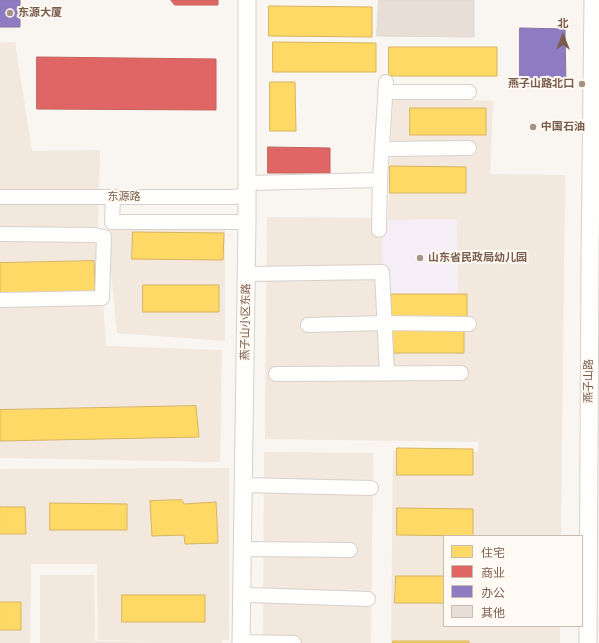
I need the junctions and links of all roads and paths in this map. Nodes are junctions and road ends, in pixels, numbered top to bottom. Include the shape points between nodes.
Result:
1 (247, 0) edge
2 (587, 0) edge
3 (593, 0) edge
4 (469, 92) dead end
5 (469, 148) dead end
6 (382, 149) junction
7 (380, 180) junction
8 (248, 189) junction
9 (0, 197) edge
10 (113, 197) junction
11 (247, 222) junction
12 (379, 230) dead end
13 (0, 234) edge
14 (591, 260) edge
15 (247, 274) junction
16 (0, 300) edge
17 (385, 323) junction
18 (308, 324) dead end
19 (469, 324) dead end
20 (387, 373) junction
21 (461, 373) dead end
22 (276, 374) dead end
23 (243, 485) junction
24 (371, 488) dead end
25 (242, 549) junction
26 (350, 550) dead end
27 (241, 594) junction
28 (368, 599) dead end
29 (583, 600) edge
30 (582, 627) edge
31 (241, 643) edge
32 (294, 643) edge
33 (582, 643) edge
34 (588, 643) edge

1 - 8 street, 燕子山小区东路
2 - 14 street, 燕子山路
3 - 14 street, 燕子山路
4 - 6 street via 386,87
5 - 6 street
6 - 7 street
7 - 8 street, 东源路
7 - 12 street
8 - 10 street, 东源路 via 232,197
8 - 11 street, 燕子山小区东路
9 - 10 street, 东源路
10 - 11 street via 112,222
11 - 15 street, 燕子山小区东路
13 - 16 street via 104,237 102,298
14 - 29 street, 燕子山路
14 - 34 street, 燕子山路
15 - 17 street via 382,272
15 - 23 street, 燕子山小区东路
17 - 18 street
17 - 19 street
17 - 20 street
20 - 21 street
20 - 22 street
23 - 24 street
23 - 25 street, 燕子山小区东路
25 - 26 street
25 - 27 street, 燕子山小区东路
27 - 28 street
27 - 31 street, 燕子山小区东路
30 - 33 street, 燕子山路
31 - 32 street

